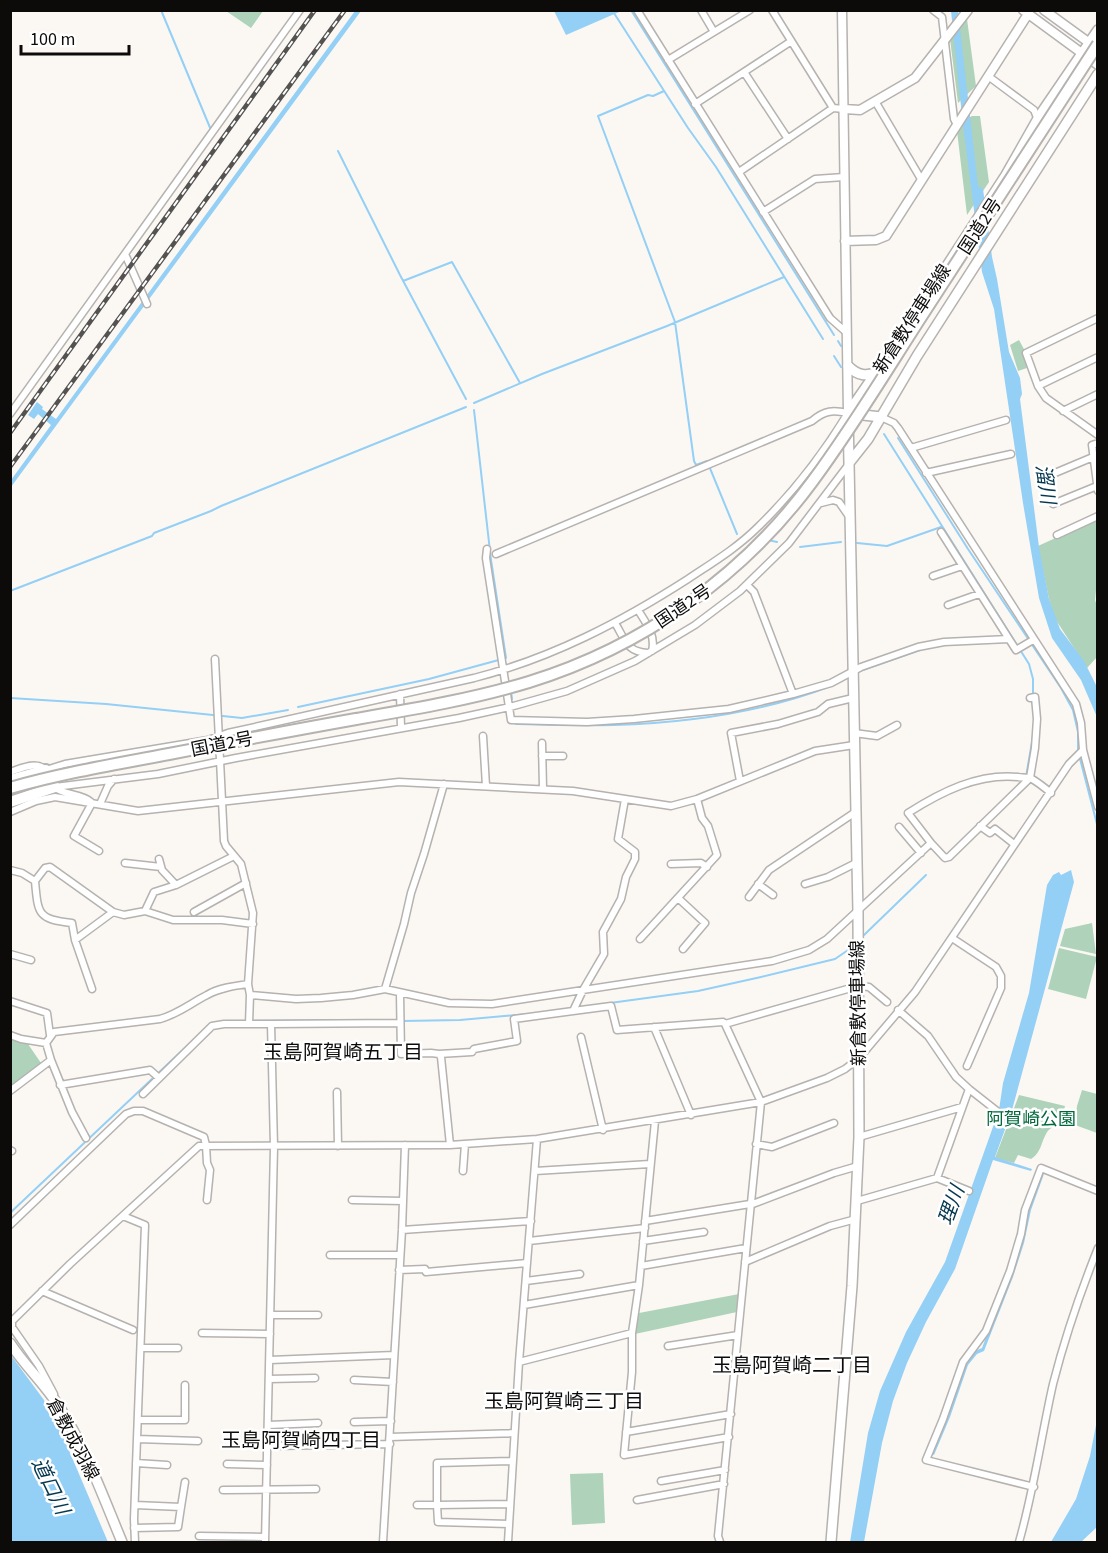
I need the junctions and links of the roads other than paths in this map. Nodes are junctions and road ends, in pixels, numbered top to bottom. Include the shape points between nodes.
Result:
1 (300, 10) edge
2 (637, 10) edge
3 (701, 10) edge
4 (750, 10) edge
5 (772, 10) edge
6 (842, 10) edge
7 (933, 10) edge
8 (968, 10) edge
9 (1044, 10) edge
10 (1026, 12) edge
11 (1098, 30) edge
12 (714, 32) junction
13 (947, 37) junction
14 (790, 42) junction
15 (1093, 44) edge
16 (1098, 49) edge
17 (1081, 53) junction
18 (668, 60) junction
19 (1098, 64) edge
20 (744, 72) junction
21 (1098, 74) edge
22 (988, 76) junction
23 (875, 101) junction
24 (695, 104) junction
25 (833, 108) junction
26 (844, 109) junction
27 (1038, 120) junction
28 (957, 124) junction
29 (788, 139) junction
30 (1051, 146) junction
31 (739, 172) junction
32 (844, 177) junction
33 (921, 179) junction
34 (988, 201) junction
35 (763, 212) junction
36 (1007, 215) junction
37 (845, 241) junction
38 (125, 254) junction
39 (146, 301) dead end
40 (1098, 318) edge
41 (847, 333) junction
42 (895, 346) junction
43 (1098, 357) edge
44 (915, 359) junction
45 (848, 366) junction
46 (879, 371) junction
47 (1038, 386) junction
48 (1098, 394) edge
49 (1063, 411) junction
50 (848, 413) junction
51 (10, 414) edge
52 (881, 417) junction
53 (1006, 420) dead end
54 (1098, 435) edge
55 (1098, 443) edge
56 (911, 448) junction
57 (1011, 454) dead end
58 (1093, 457) junction
59 (849, 464) junction
60 (926, 473) junction
61 (1097, 486) edge
62 (1098, 491) edge
63 (820, 504) junction
64 (1098, 516) edge
65 (849, 518) junction
66 (941, 532) dead end
67 (1057, 535) dead end
68 (487, 549) dead end
69 (496, 554) dead end
70 (962, 566) junction
71 (933, 576) dead end
72 (747, 585) junction
73 (979, 594) junction
74 (948, 605) dead end
75 (638, 610) junction
76 (615, 623) junction
77 (1010, 641) junction
78 (1026, 644) junction
79 (650, 652) junction
80 (215, 659) dead end
81 (504, 670) junction
82 (853, 671) junction
83 (400, 694) junction
84 (793, 694) junction
85 (854, 698) junction
86 (1032, 698) dead end
87 (510, 708) junction
88 (897, 725) dead end
89 (401, 728) junction
90 (854, 733) junction
91 (483, 735) dead end
92 (220, 736) junction
93 (542, 743) dead end
94 (854, 745) junction
95 (1083, 750) junction
96 (542, 756) junction
97 (563, 756) dead end
98 (220, 761) junction
99 (46, 770) junction
100 (10, 772) edge
101 (1028, 778) junction
102 (114, 779) junction
103 (10, 780) edge
104 (740, 781) junction
105 (444, 784) junction
106 (486, 786) junction
107 (54, 787) junction
108 (10, 788) edge
109 (543, 788) junction
110 (1051, 793) junction
111 (625, 799) junction
112 (697, 799) junction
113 (223, 801) junction
114 (10, 802) edge
115 (92, 803) junction
116 (100, 804) junction
117 (1098, 807) edge
118 (10, 812) edge
119 (854, 813) junction
120 (899, 826) dead end
121 (980, 826) junction
122 (932, 843) junction
123 (1014, 844) junction
124 (99, 851) dead end
125 (921, 853) junction
126 (234, 856) junction
127 (159, 859) dead end
128 (125, 863) dead end
129 (856, 863) junction
130 (671, 864) dead end
131 (161, 867) junction
132 (706, 867) junction
133 (10, 870) edge
134 (35, 881) junction
135 (246, 884) junction
136 (759, 884) junction
137 (805, 884) dead end
138 (176, 885) junction
139 (773, 895) dead end
140 (749, 897) dead end
141 (678, 898) junction
142 (145, 911) junction
143 (113, 912) junction
144 (194, 912) dead end
145 (858, 912) junction
146 (253, 924) junction
147 (640, 939) dead end
148 (952, 939) junction
149 (75, 940) junction
150 (683, 949) dead end
151 (10, 954) edge
152 (31, 960) dead end
153 (248, 984) junction
154 (858, 986) junction
155 (93, 989) dead end
156 (385, 989) junction
157 (583, 990) junction
158 (400, 993) junction
159 (250, 995) junction
160 (10, 1001) edge
161 (887, 1002) dead end
162 (573, 1009) junction
163 (898, 1010) junction
164 (249, 1022) junction
165 (399, 1023) junction
166 (271, 1024) junction
167 (725, 1024) junction
168 (654, 1027) junction
169 (10, 1035) edge
170 (50, 1035) junction
171 (581, 1037) dead end
172 (46, 1043) junction
173 (439, 1054) junction
174 (859, 1058) junction
175 (51, 1060) junction
176 (967, 1066) dead end
177 (157, 1076) junction
178 (60, 1085) junction
179 (969, 1089) junction
180 (10, 1091) edge
181 (337, 1092) dead end
182 (143, 1094) dead end
183 (761, 1102) junction
184 (962, 1107) junction
185 (997, 1111) dead end
186 (691, 1115) junction
187 (655, 1121) junction
188 (834, 1123) dead end
189 (603, 1130) junction
190 (860, 1137) junction
191 (86, 1138) dead end
192 (537, 1139) junction
193 (450, 1144) junction
194 (465, 1144) junction
195 (756, 1144) junction
196 (206, 1145) junction
197 (405, 1145) junction
198 (338, 1146) junction
199 (274, 1147) junction
200 (650, 1164) junction
201 (858, 1166) junction
202 (463, 1171) dead end
203 (535, 1171) junction
204 (937, 1178) junction
205 (969, 1191) dead end
206 (1098, 1191) edge
207 (207, 1200) dead end
208 (352, 1200) dead end
209 (404, 1201) junction
210 (857, 1201) junction
211 (750, 1204) junction
212 (123, 1216) junction
213 (856, 1219) junction
214 (531, 1221) junction
215 (10, 1225) edge
216 (645, 1225) junction
217 (402, 1230) junction
218 (704, 1232) dead end
219 (529, 1241) junction
220 (643, 1241) junction
221 (746, 1248) junction
222 (1098, 1248) edge
223 (330, 1255) dead end
224 (400, 1255) junction
225 (745, 1262) junction
226 (527, 1263) junction
227 (641, 1266) junction
228 (399, 1270) junction
229 (580, 1274) dead end
230 (526, 1281) junction
231 (639, 1285) junction
232 (42, 1291) junction
233 (524, 1305) junction
234 (271, 1315) junction
235 (318, 1315) dead end
236 (133, 1330) dead end
237 (202, 1333) dead end
238 (632, 1333) junction
239 (270, 1334) junction
240 (738, 1335) junction
241 (10, 1343) edge
242 (668, 1346) dead end
243 (141, 1348) junction
244 (178, 1348) dead end
245 (394, 1355) junction
246 (270, 1359) junction
247 (519, 1362) junction
248 (315, 1378) dead end
249 (269, 1379) junction
250 (354, 1380) dead end
251 (393, 1382) junction
252 (185, 1385) dead end
253 (57, 1403) junction
254 (731, 1414) junction
255 (138, 1420) junction
256 (391, 1421) junction
257 (354, 1422) dead end
258 (318, 1424) dead end
259 (268, 1425) junction
260 (626, 1432) junction
261 (514, 1434) junction
262 (390, 1437) junction
263 (729, 1437) junction
264 (137, 1439) junction
265 (198, 1441) dead end
266 (390, 1444) junction
267 (267, 1446) junction
268 (513, 1461) junction
269 (136, 1463) junction
270 (168, 1464) dead end
271 (227, 1464) dead end
272 (267, 1465) junction
273 (725, 1470) junction
274 (660, 1481) dead end
275 (184, 1482) dead end
276 (724, 1484) junction
277 (1034, 1487) junction
278 (316, 1488) dead end
279 (223, 1490) dead end
280 (266, 1490) junction
281 (637, 1500) dead end
282 (510, 1504) junction
283 (135, 1505) junction
284 (417, 1505) dead end
285 (437, 1505) junction
286 (181, 1507) junction
287 (509, 1524) junction
288 (134, 1527) junction
289 (200, 1536) dead end
290 (265, 1540) edge
291 (122, 1542) edge
292 (135, 1542) edge
293 (383, 1542) edge
294 (508, 1542) edge
295 (720, 1542) edge
296 (831, 1542) edge
297 (1019, 1542) edge

1 - 38 street
2 - 18 street
3 - 12 street
4 - 12 street
5 - 14 street
6 - 26 street
7 - 13 street via 942,17
8 - 13 street
9 - 15 street
10 - 17 street
10 - 22 street
11 - 15 main road, 新倉敷停車場線
12 - 18 street
13 - 23 street via 915,78
13 - 28 street
14 - 20 street
14 - 25 street
15 - 16 street
15 - 17 main road, 新倉敷停車場線
15 - 108 highway, 国道2号, bridge via 812,483 738,564 684,608 598,656 504,689 89,769
17 - 19 street
17 - 27 main road, 新倉敷停車場線
18 - 24 street
20 - 24 street
20 - 29 street
21 - 30 main road, 新倉敷停車場線
22 - 27 street via 1034,111
22 - 28 street
23 - 26 street via 860,110
23 - 33 street
24 - 31 street
25 - 26 street
25 - 29 street
26 - 32 street
27 - 30 main road
27 - 34 main road, 新倉敷停車場線
28 - 33 street
29 - 31 street
30 - 36 main road, 新倉敷停車場線
31 - 35 street
32 - 35 street via 815,179
32 - 37 street
33 - 37 street via 886,236
34 - 36 main road
34 - 42 main road, 新倉敷停車場線
35 - 41 street via 830,318
36 - 44 main road, 新倉敷停車場線
37 - 41 street
38 - 39 street
38 - 51 street
40 - 47 street via 1026,353
41 - 45 street
42 - 44 main road
42 - 46 main road, 新倉敷停車場線
43 - 47 street
44 - 52 main road, 新倉敷停車場線
45 - 46 main road via 860,375
45 - 50 street
46 - 50 main road, 新倉敷停車場線
47 - 49 street
48 - 49 street
49 - 54 street
50 - 52 main road
50 - 59 main road, 新倉敷停車場線
50 - 69 street via 821,413 812,421
50 - 75 street via 795,487 758,528 723,556
52 - 56 street via 894,423
52 - 59 main road, 新倉敷停車場線
53 - 56 street
55 - 58 street via 1092,445
56 - 60 street
57 - 60 street
58 - 61 street
58 - 61 street via 1043,478 1053,504
59 - 63 street
59 - 65 main road, 新倉敷停車場線
60 - 78 street
61 - 62 street
63 - 65 street via 839,502
63 - 72 street via 789,543
64 - 67 street
65 - 82 main road, 新倉敷停車場線
66 - 70 street
68 - 81 street
70 - 71 street
70 - 73 street
72 - 79 street via 702,620
72 - 84 street via 754,592
73 - 74 street
73 - 77 street
75 - 76 street
75 - 79 street via 653,636
76 - 79 street via 631,650
76 - 81 street via 565,648
77 - 78 street via 1016,650
77 - 82 street via 931,644
78 - 95 street via 1076,704
79 - 87 street via 567,691
80 - 92 street
81 - 83 street
81 - 87 street
82 - 84 street via 831,683
82 - 85 main road, 新倉敷停車場線
83 - 89 street
83 - 92 street
84 - 87 street via 729,709 587,722 511,720
85 - 90 main road, 新倉敷停車場線
85 - 104 street via 778,724 731,733
86 - 101 street via 1037,719
87 - 89 street
88 - 90 street via 877,736
89 - 98 street
90 - 94 main road, 新倉敷停車場線
91 - 106 street
92 - 98 street
92 - 99 street
93 - 96 street
94 - 104 street via 815,751
94 - 119 main road, 新倉敷停車場線
95 - 110 street
95 - 117 street
96 - 97 street
96 - 109 street
98 - 102 street
98 - 113 street
99 - 100 street via 32,765
99 - 103 highway
99 - 107 street
101 - 110 street
101 - 121 street
101 - 122 street via 991,776 947,791 908,813
102 - 107 street
102 - 116 street
104 - 112 street
105 - 106 street
105 - 113 street via 372,784
105 - 156 street
106 - 109 street
107 - 114 highway
107 - 115 street
109 - 111 street
110 - 123 street
111 - 112 street via 671,806
111 - 157 street via 618,839 635,852 635,859 621,899 603,932 604,954
112 - 132 street via 717,855
113 - 116 street via 138,811
113 - 126 street via 224,841
115 - 116 street
115 - 118 street via 48,798
115 - 124 street via 74,836
119 - 129 main road, 新倉敷停車場線
119 - 136 street via 769,870
120 - 125 street
121 - 122 street via 950,857 945,858
121 - 123 street via 990,833 994,829
122 - 125 street
123 - 148 street
125 - 145 street
126 - 135 street via 241,864
126 - 138 street
127 - 131 street
128 - 131 street
129 - 137 street
129 - 145 main road, 新倉敷停車場線
130 - 132 street via 701,862
131 - 138 street
132 - 141 street
133 - 134 street
134 - 143 street via 50,867
134 - 149 street via 42,914 48,920 72,923
135 - 144 street
135 - 146 street
136 - 139 street
136 - 140 street
138 - 142 street via 154,892
141 - 147 street
141 - 150 street via 705,923
142 - 143 street via 124,915
142 - 146 street via 173,920
143 - 149 street
145 - 154 main road, 新倉敷停車場線
145 - 157 street via 819,945 772,961
146 - 153 street
148 - 163 street
148 - 176 street via 996,967 1001,976 1001,988
149 - 155 street
151 - 152 street
153 - 159 street
153 - 170 street via 209,994 160,1019
154 - 161 street via 869,987
154 - 167 street
154 - 174 main road, 新倉敷停車場線
156 - 158 street
156 - 159 street via 321,998
157 - 158 street via 478,1005
157 - 162 street
158 - 165 street
159 - 164 street
160 - 170 street via 47,1013
162 - 168 street via 610,1006 617,1030
162 - 173 street via 514,1019 517,1041 472,1052
163 - 174 street
163 - 179 street via 927,1036
164 - 166 street
164 - 177 street via 212,1026
165 - 166 street
165 - 173 street via 401,1054
166 - 199 street
167 - 168 street
167 - 183 street
168 - 186 street
169 - 172 street
170 - 172 street
171 - 189 street
172 - 175 street
173 - 193 street
174 - 183 street via 827,1078
174 - 190 main road, 新倉敷停車場線
175 - 178 street
175 - 180 street
177 - 178 street via 150,1070
177 - 182 street
178 - 191 street
179 - 184 street
179 - 185 street
181 - 198 street
183 - 186 street
183 - 195 street
184 - 190 street
184 - 204 street
186 - 187 street
187 - 189 street
187 - 200 street
188 - 195 street via 772,1147
189 - 192 street
190 - 201 main road, 新倉敷停車場線
192 - 194 street
192 - 203 street
193 - 194 street
193 - 197 street
194 - 202 street
195 - 211 street
196 - 199 street
196 - 207 street via 210,1170
196 - 212 street via 199,1146
196 - 215 street via 204,1137 143,1111 126,1114
197 - 198 street
197 - 209 street
198 - 199 street
199 - 234 street
200 - 203 street
200 - 216 street
201 - 210 main road, 新倉敷停車場線
201 - 211 street
203 - 214 street
204 - 205 street
204 - 210 street
206 - 277 street via 1041,1168 1006,1281 986,1331 963,1362 926,1460
208 - 209 street
209 - 217 street
210 - 213 main road, 新倉敷停車場線
211 - 216 street
211 - 221 street
212 - 232 street
212 - 243 street via 145,1225
213 - 225 street
213 - 296 main road, 新倉敷停車場線
214 - 217 street
214 - 219 street
216 - 219 street
216 - 220 street
217 - 224 street
218 - 220 street
219 - 226 street
220 - 227 street
221 - 225 street
221 - 227 street
222 - 277 street via 1066,1332
223 - 224 street
224 - 228 street
225 - 240 street
226 - 228 street via 426,1272
226 - 230 street
227 - 231 street
228 - 245 street
229 - 230 street
230 - 233 street
231 - 233 street
231 - 238 street
232 - 236 street
232 - 253 street via 11,1324
233 - 247 street
234 - 235 street
234 - 239 street
237 - 239 street
238 - 247 street
238 - 260 street
239 - 246 street
240 - 242 street
240 - 254 street
241 - 253 main road, 倉敷成羽線
243 - 244 street
243 - 255 street
245 - 246 street
245 - 251 street
246 - 249 street
247 - 261 street
248 - 249 street
249 - 259 street
250 - 251 street
251 - 256 street
252 - 255 street via 184,1420
253 - 291 main road, 倉敷成羽線
254 - 260 street
254 - 263 street
255 - 264 street
256 - 257 street
256 - 262 street
258 - 259 street
259 - 267 street
260 - 263 street via 624,1455
261 - 262 street
261 - 268 street
262 - 266 street
263 - 273 street
264 - 265 street
264 - 269 street
266 - 267 street
266 - 293 street
267 - 272 street
268 - 282 street
268 - 285 street via 437,1463
269 - 270 street
269 - 283 street
271 - 272 street
272 - 280 street
273 - 274 street
273 - 276 street
275 - 286 street
276 - 281 street
276 - 295 street
277 - 297 street
278 - 280 street
279 - 280 street
280 - 290 street
282 - 285 street
282 - 287 street
283 - 286 street
283 - 288 street
284 - 285 street
285 - 287 street via 438,1522
286 - 288 street via 178,1527
287 - 294 street
288 - 292 street
289 - 290 street

